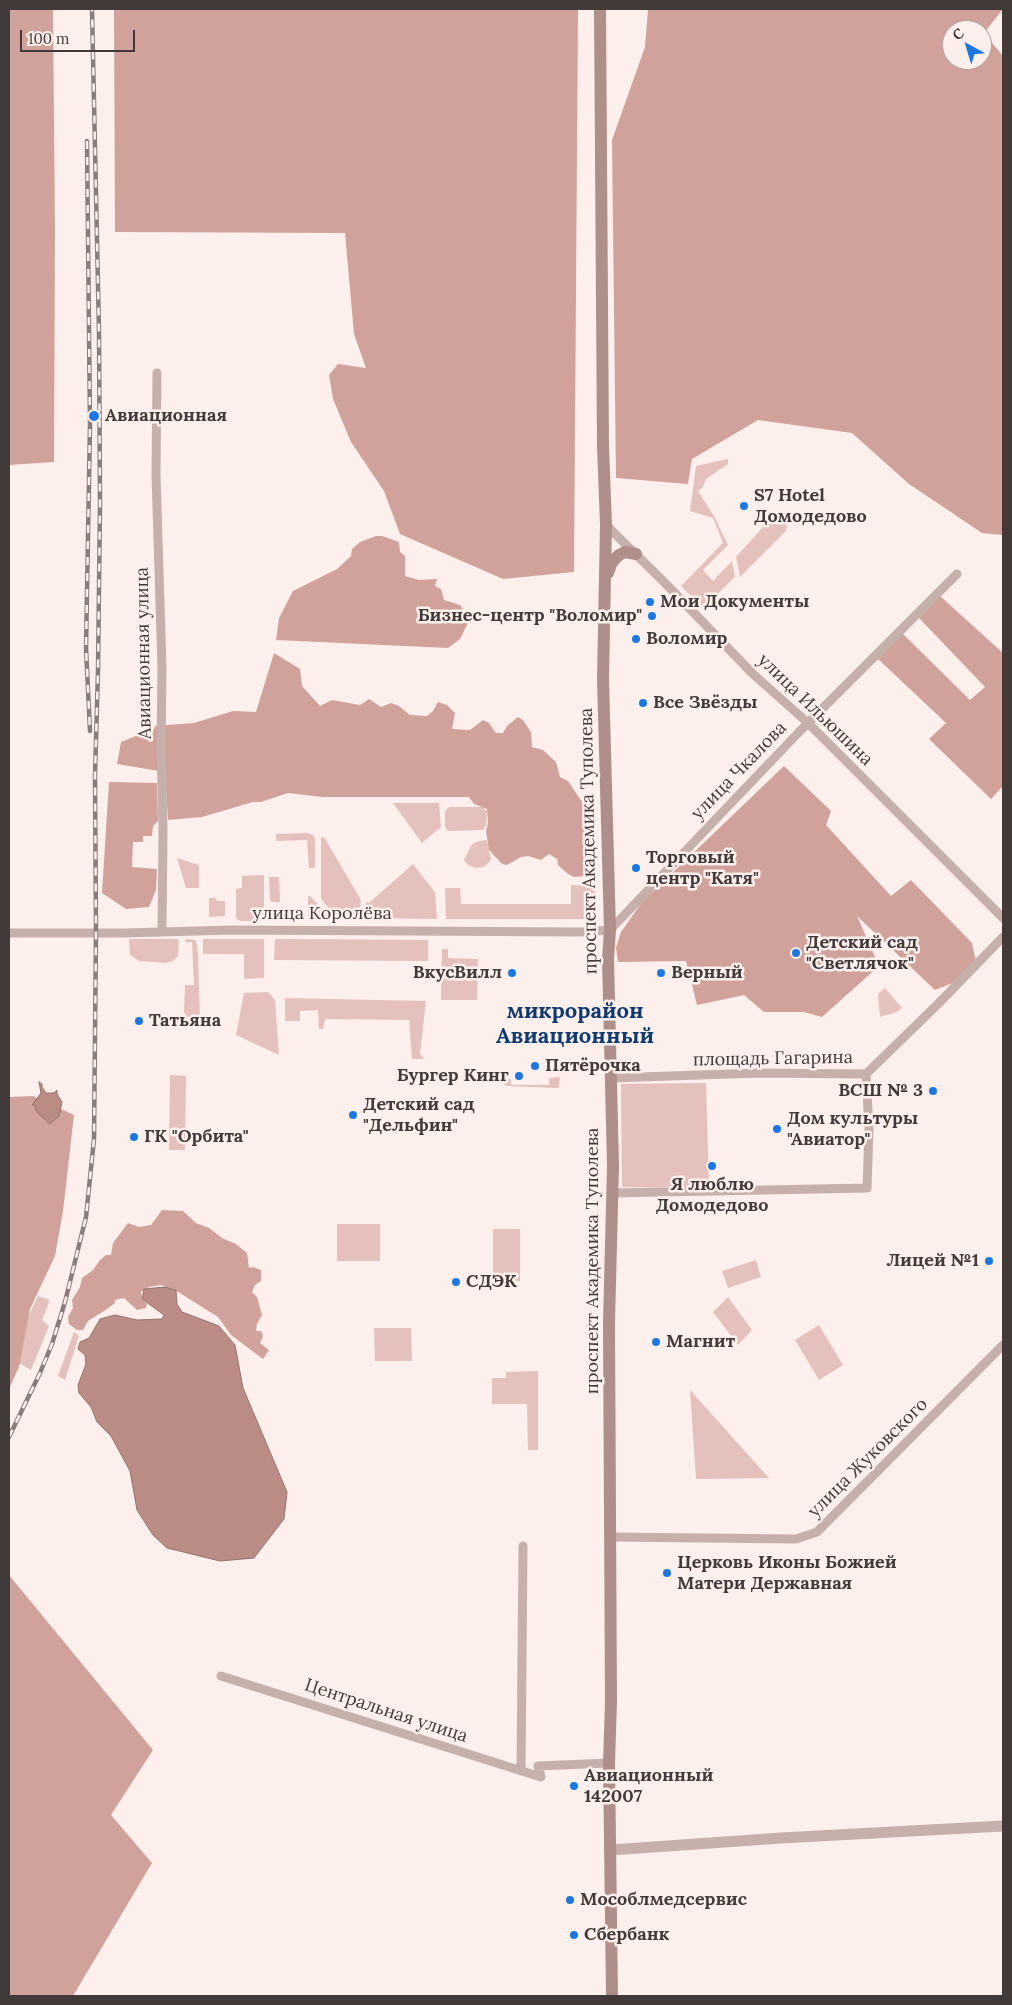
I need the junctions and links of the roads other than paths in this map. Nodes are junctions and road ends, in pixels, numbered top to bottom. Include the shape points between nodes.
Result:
1 (600, 9) edge
2 (158, 373) dead end
3 (606, 525) junction
4 (636, 554) junction
5 (957, 574) dead end
6 (606, 580) junction
7 (808, 723) junction
8 (1003, 918) edge
9 (610, 930) junction
10 (162, 932) junction
11 (9, 933) edge
12 (1003, 937) edge
13 (866, 1074) junction
14 (612, 1078) junction
15 (612, 1193) junction
16 (1003, 1345) edge
17 (610, 1537) junction
18 (523, 1546) dead end
19 (221, 1676) dead end
20 (609, 1763) junction
21 (521, 1771) junction
22 (1003, 1826) edge
23 (611, 1850) junction
24 (612, 1996) edge

1 - 3 main road, проспект Академика Туполева
2 - 10 street, Авиационная улица via 156,475 162,668
3 - 4 street, улица Ильюшина
3 - 6 main road, проспект Академика Туполева
4 - 6 main road via 625,552 615,558
4 - 7 street, улица Ильюшина via 753,674
5 - 7 street, улица Чкалова
6 - 9 main road, проспект Академика Туполева via 603,679
7 - 8 street, улица Ильюшина
7 - 9 street, улица Чкалова
9 - 10 street, улица Королёва
9 - 14 main road, проспект Академика Туполева
10 - 11 street, улица Королёва
12 - 13 street
13 - 14 street, площадь Гагарина via 758,1073
13 - 15 street, площадь Гагарина via 869,1129 867,1188
14 - 15 main road, проспект Академика Туполева
15 - 17 main road, проспект Академика Туполева
16 - 17 street, улица Жуковского via 817,1532 796,1539
17 - 20 main road, проспект Академика Туполева
18 - 21 street
19 - 21 street, Центральная улица
20 - 21 street, Центральная улица via 538,1766 541,1777
20 - 23 main road, проспект Академика Туполева
22 - 23 street
23 - 24 main road, проспект Академика Туполева

